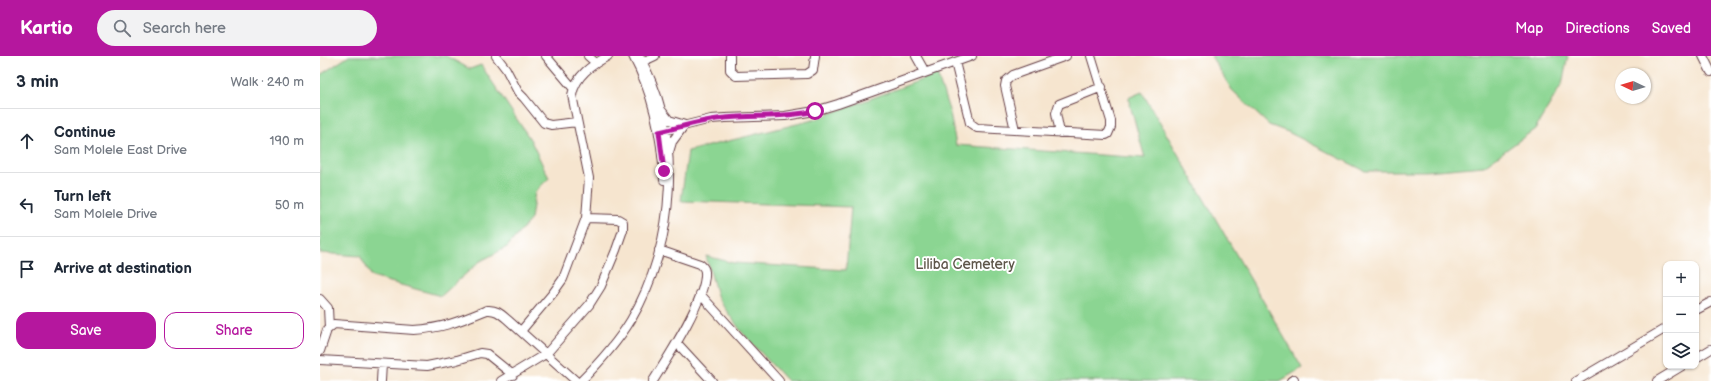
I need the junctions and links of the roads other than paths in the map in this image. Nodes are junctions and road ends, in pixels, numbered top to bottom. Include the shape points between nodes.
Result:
1 (496, 56) edge
2 (546, 56) edge
3 (588, 56) edge
4 (608, 56) edge
5 (633, 56) edge
6 (655, 56) edge
7 (730, 56) edge
8 (815, 56) edge
9 (916, 56) edge
10 (972, 56) edge
11 (1066, 56) edge
12 (1091, 56) edge
13 (1704, 56) edge
14 (640, 61) edge
15 (955, 62) junction
16 (596, 63) junction
17 (925, 72) junction
18 (1711, 72) edge
19 (1102, 87) junction
20 (573, 88) junction
21 (659, 105) junction
22 (577, 122) junction
23 (686, 126) junction
24 (1014, 130) junction
25 (662, 132) junction
26 (1060, 133) junction
27 (668, 156) junction
28 (586, 218) junction
29 (665, 219) junction
30 (659, 250) junction
31 (700, 294) junction
32 (320, 299) edge
33 (1711, 302) edge
34 (1699, 308) edge
35 (329, 328) junction
36 (1663, 330) edge
37 (521, 331) junction
38 (677, 343) junction
39 (1711, 349) edge
40 (320, 351) edge
41 (547, 354) junction
42 (1699, 356) edge
43 (320, 360) edge
44 (382, 364) junction
45 (1677, 369) edge
46 (514, 375) junction
47 (381, 381) edge
48 (501, 381) edge
49 (576, 381) edge
50 (581, 381) edge
51 (652, 381) edge
52 (712, 381) edge
53 (779, 381) edge
54 (1576, 381) edge
55 (1657, 381) edge

1 - 22 street via 518,92 544,123 551,125
2 - 20 street
3 - 16 street
4 - 16 street
5 - 14 street
6 - 14 street
7 - 8 street via 730,70 736,76 807,74 813,70
9 - 17 street
10 - 15 street
11 - 24 street via 1013,75 1006,81
12 - 19 street
13 - 18 street
14 - 21 street
14 - 25 street
15 - 17 street
15 - 24 street via 971,124 977,128
16 - 20 street via 581,76
17 - 23 street via 810,112 785,116 726,118
19 - 26 street via 1060,104 1056,113
19 - 26 street via 1111,121 1108,134
20 - 22 street
21 - 23 street via 669,120
21 - 25 street
22 - 28 street via 589,178
23 - 25 street
23 - 27 street via 672,142
24 - 26 street
25 - 27 street
25 - 29 street
27 - 29 street via 669,200
28 - 37 street via 563,279
28 - 41 street via 618,219 624,226 596,295
29 - 30 street
30 - 31 street via 697,263 704,268
30 - 50 street via 646,289 631,319 607,354
31 - 38 street
31 - 53 street
32 - 35 street via 328,308
33 - 34 street
35 - 37 street via 334,324 427,329 494,310
35 - 40 street
36 - 54 street
37 - 41 street
38 - 51 street
38 - 52 street
39 - 42 street
41 - 46 street
41 - 49 street
43 - 44 street
44 - 46 street via 427,366 484,353
44 - 47 street
45 - 55 street
46 - 48 street

